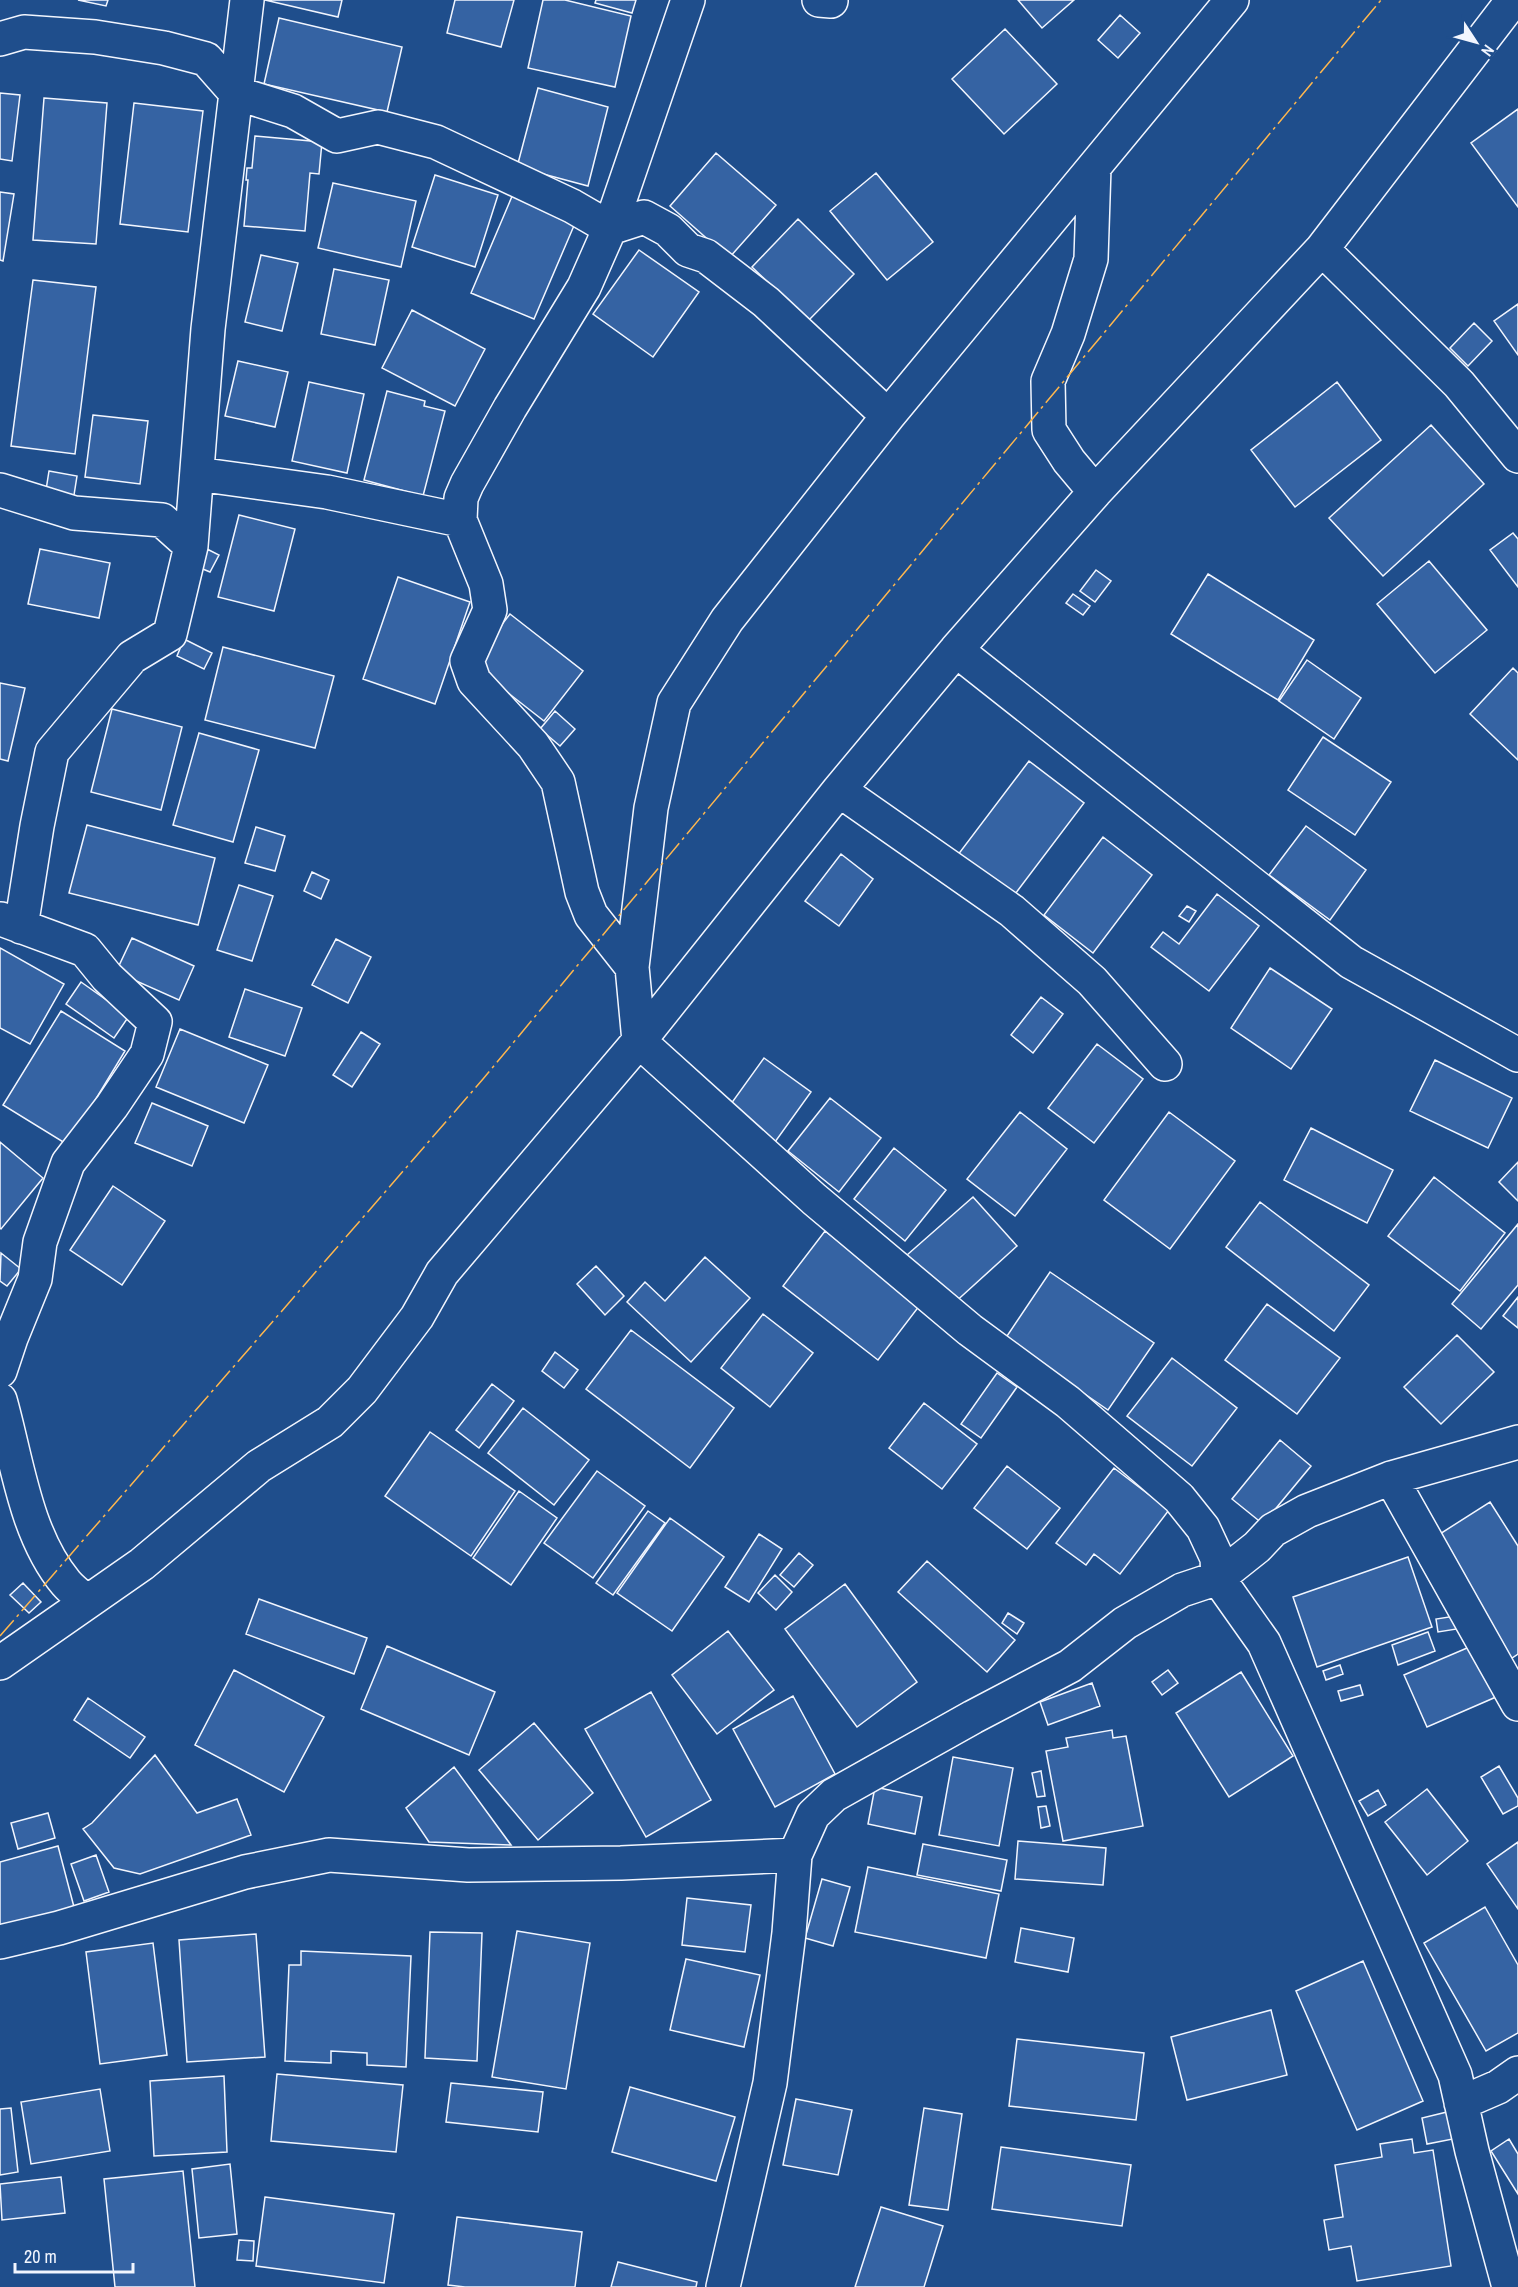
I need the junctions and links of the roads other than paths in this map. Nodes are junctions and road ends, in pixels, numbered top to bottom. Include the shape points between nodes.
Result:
1 (247, 0) edge
2 (688, 0) edge
3 (819, 0) edge
4 (1232, 0) edge
5 (1513, 0) edge
6 (831, 1) edge
7 (0, 39) edge
8 (236, 93) junction
9 (1094, 167) junction
10 (610, 228) junction
11 (1322, 249) junction
12 (888, 416) junction
13 (1518, 456) edge
14 (197, 474) junction
15 (0, 490) edge
16 (1095, 492) junction
17 (460, 520) junction
18 (191, 546) junction
19 (956, 650) junction
20 (839, 790) junction
21 (10, 923) edge
22 (632, 967) junction
23 (639, 1041) junction
24 (1518, 1055) edge
25 (1165, 1064) dead end
26 (0, 1371) edge
27 (0, 1400) edge
28 (1518, 1442) edge
29 (1391, 1478) junction
30 (1218, 1578) junction
31 (87, 1602) junction
32 (0, 1664) edge
33 (1518, 1704) edge
34 (795, 1855) junction
35 (0, 1942) edge
36 (1518, 2073) edge
37 (1461, 2103) junction
38 (723, 2287) edge
39 (1509, 2287) edge

1 - 8 street
2 - 10 street
3 - 6 street
4 - 9 street
5 - 11 street
7 - 8 street via 24,32 95,37 164,48 206,59
8 - 10 street via 292,111 337,136 378,127 436,142
8 - 14 street via 208,329
9 - 12 street
9 - 16 street via 1091,259 1068,334 1048,381 1048,400 1049,430
10 - 12 street via 644,217 668,230 688,250 706,256 766,302
10 - 17 street via 584,287 467,484
11 - 13 street via 1459,384
11 - 16 street
12 - 22 street via 727,620 674,703 651,808
14 - 17 street via 327,492
14 - 18 street
15 - 18 street via 74,513 162,520
16 - 19 street
17 - 22 street via 486,584 490,610 467,661 474,681 533,745 558,782 582,892 591,915
18 - 21 street via 170,634 132,657 52,752 37,826
19 - 20 street
19 - 24 street via 1351,962
20 - 23 street
20 - 25 street via 1012,911 1092,981
21 - 26 street via 85,950 106,977 154,1022 147,1054 68,1163 40,1242 35,1279
22 - 23 street
23 - 30 street via 814,1199 970,1330 1068,1402 1179,1498 1203,1528 1217,1558
23 - 31 street via 442,1273 417,1317 362,1390 330,1422 259,1466 142,1564
27 - 31 street via 29,1513 45,1553 66,1584
28 - 29 street
29 - 30 street via 1307,1511 1273,1530
29 - 33 street
30 - 34 street via 1182,1590 1125,1623 1070,1666 834,1795 813,1815
30 - 37 street via 1264,1642 1455,2074
31 - 32 street
34 - 35 street via 468,1865 329,1855 245,1872
34 - 38 street via 770,2083
36 - 37 street via 1498,2087
37 - 39 street

